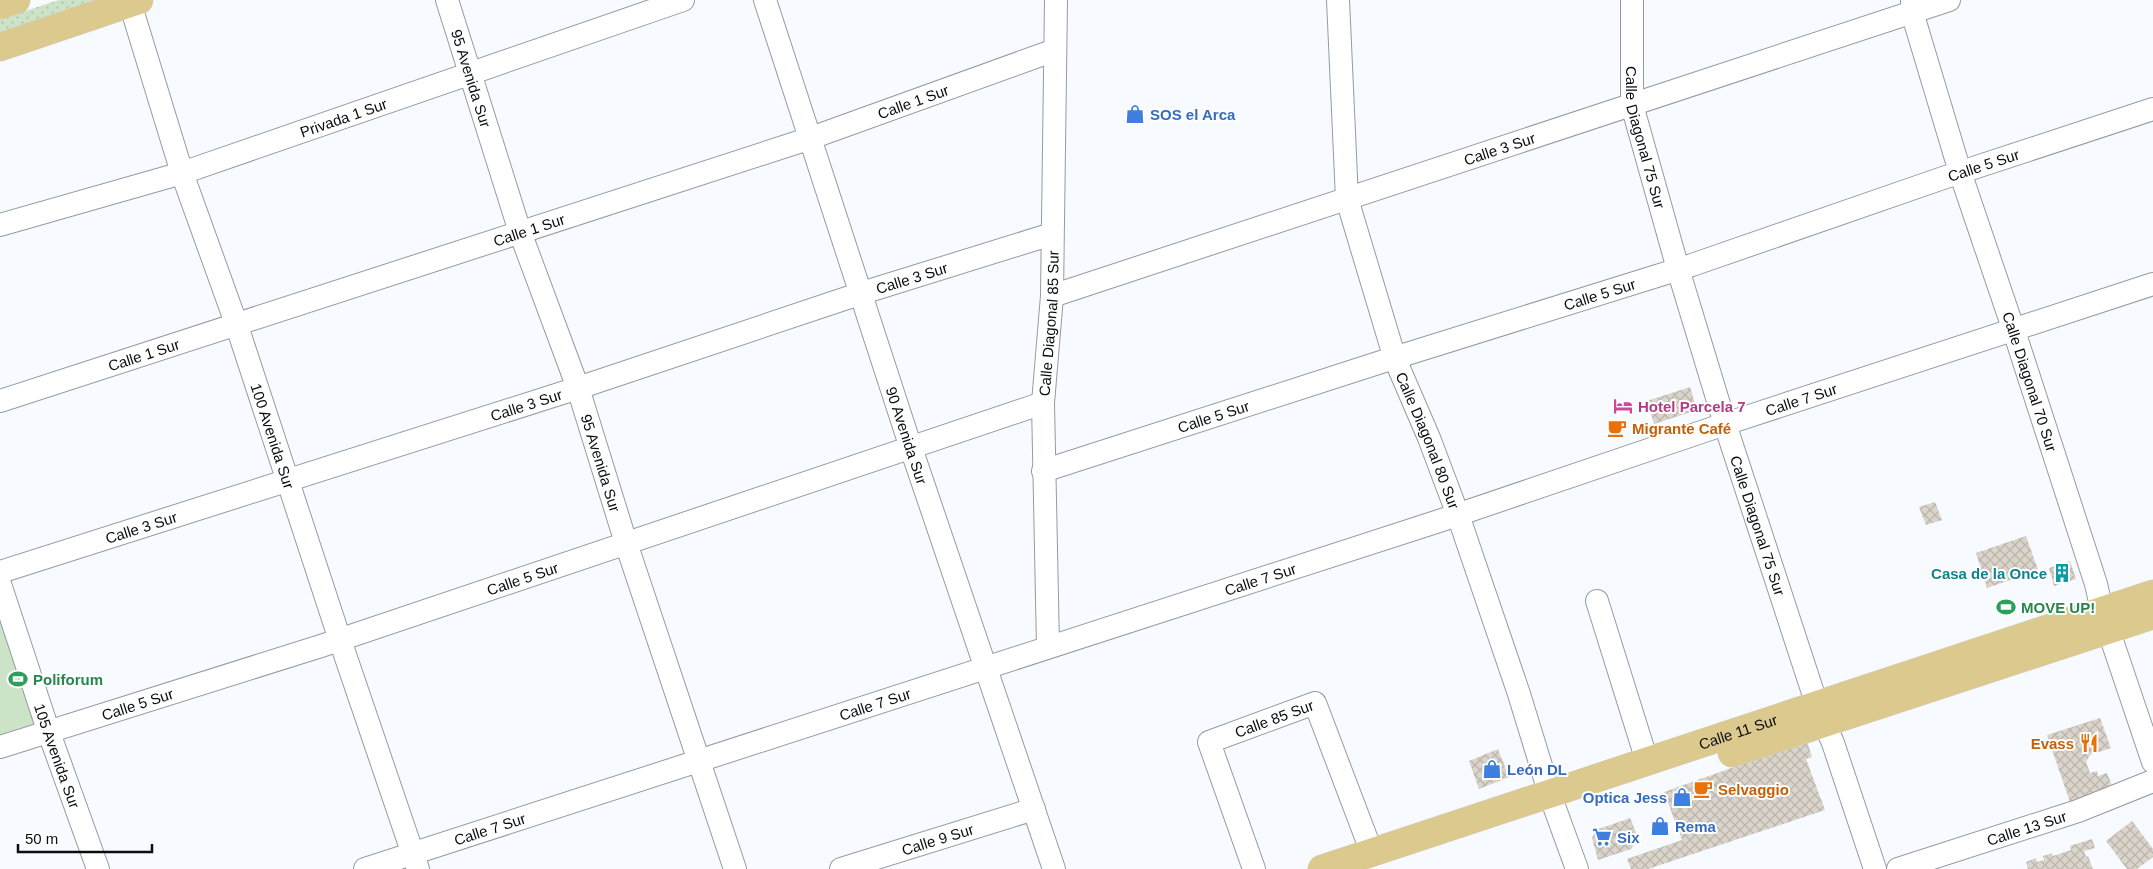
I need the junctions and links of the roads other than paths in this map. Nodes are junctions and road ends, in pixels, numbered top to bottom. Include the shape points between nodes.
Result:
1 (16, 0) edge
2 (447, 0) edge
3 (683, 0) edge
4 (765, 0) edge
5 (1056, 0) edge
6 (1338, 0) edge
7 (1632, 0) edge
8 (1949, 0) edge
9 (134, 1) edge
10 (0, 5) edge
11 (1912, 6) edge
12 (0, 47) edge
13 (1055, 50) junction
14 (470, 72) junction
15 (1632, 105) junction
16 (2153, 109) edge
17 (812, 138) junction
18 (1960, 172) junction
19 (182, 173) junction
20 (1347, 200) junction
21 (0, 225) edge
22 (520, 232) junction
23 (1052, 234) junction
24 (1678, 269) junction
25 (2153, 284) edge
26 (862, 293) junction
27 (1052, 296) junction
28 (236, 323) junction
29 (2014, 331) junction
30 (1395, 359) junction
31 (578, 388) junction
32 (0, 400) edge
33 (1043, 403) junction
34 (1725, 424) junction
35 (911, 448) junction
36 (1043, 471) junction
37 (288, 480) junction
38 (1458, 515) junction
39 (626, 543) junction
40 (0, 572) edge
41 (0, 584) edge
42 (2153, 594) edge
43 (1597, 601) dead end
44 (2153, 615) edge
45 (2105, 620) junction
46 (340, 640) junction
47 (1048, 647) junction
48 (987, 668) junction
49 (1822, 714) junction
50 (48, 730) junction
51 (0, 747) edge
52 (1647, 761) junction
53 (699, 762) junction
54 (2153, 762) edge
55 (2153, 781) edge
56 (1553, 802) junction
57 (1034, 808) junction
58 (415, 861) edge
59 (1374, 861) edge
60 (98, 869) edge
61 (365, 869) edge
62 (735, 869) edge
63 (841, 869) edge
64 (1054, 869) edge
65 (1254, 869) edge
66 (1322, 869) edge
67 (1578, 869) edge
68 (1875, 869) edge
69 (1898, 869) edge

1 - 10 main road
2 - 14 street, 95 Avenida Sur
3 - 14 street, Privada 1 Sur
4 - 17 street, 90 Avenida Sur
5 - 13 street, Calle Diagonal 85 Sur
6 - 20 street, Calle Diagonal 80 Sur
7 - 15 street, Calle Diagonal 75 Sur
8 - 11 street, Calle 3 Sur
9 - 12 main road
9 - 19 street, 100 Avenida Sur
11 - 15 street, Calle 3 Sur
11 - 18 street, Calle Diagonal 70 Sur
13 - 17 street, Calle 1 Sur
13 - 23 street, Calle Diagonal 85 Sur
14 - 19 street, Privada 1 Sur
14 - 22 street, 95 Avenida Sur
15 - 20 street, Calle 3 Sur
15 - 24 street, Calle Diagonal 75 Sur
16 - 18 street, Calle 5 Sur
17 - 22 street, Calle 1 Sur
17 - 26 street, 90 Avenida Sur
18 - 24 street, Calle 5 Sur
18 - 29 street, Calle Diagonal 70 Sur
19 - 21 street, Privada 1 Sur
19 - 28 street, 100 Avenida Sur
20 - 27 street, Calle 3 Sur
20 - 30 street, Calle Diagonal 80 Sur
22 - 28 street, Calle 1 Sur
22 - 31 street, 95 Avenida Sur
23 - 26 street, Calle 3 Sur
23 - 27 street, Calle Diagonal 85 Sur
24 - 30 street, Calle 5 Sur
24 - 34 street, Calle Diagonal 75 Sur
25 - 29 street, Calle 7 Sur
26 - 31 street, Calle 3 Sur
26 - 35 street, 90 Avenida Sur
27 - 33 street, Calle Diagonal 85 Sur
28 - 32 street, Calle 1 Sur
28 - 37 street, 100 Avenida Sur
29 - 34 street, Calle 7 Sur
29 - 45 street, Calle Diagonal 70 Sur
30 - 36 street, Calle 5 Sur
30 - 38 street, Calle Diagonal 80 Sur
31 - 37 street, Calle 3 Sur
31 - 39 street, 95 Avenida Sur
33 - 35 street, Calle 5 Sur
33 - 36 street, Calle Diagonal 85 Sur
34 - 38 street, Calle 7 Sur
34 - 49 street, Calle Diagonal 75 Sur
35 - 39 street, Calle 5 Sur
35 - 48 street, 90 Avenida Sur
36 - 47 street, Calle Diagonal 85 Sur
37 - 40 street, Calle 3 Sur
37 - 46 street, 100 Avenida Sur
38 - 47 street, Calle 7 Sur
38 - 56 street, Calle Diagonal 80 Sur
39 - 46 street, Calle 5 Sur
39 - 53 street, 95 Avenida Sur
41 - 50 street, 105 Avenida Sur
42 - 45 main road, Calle 11 Sur
43 - 52 street
44 - 45 main road, Calle 11 Sur
45 - 49 main road, Calle 11 Sur
45 - 54 street, Calle Diagonal 70 Sur
46 - 50 street, Calle 5 Sur
46 - 58 street, 100 Avenida Sur
47 - 48 street, Calle 7 Sur
48 - 53 street, Calle 7 Sur
48 - 57 street, 90 Avenida Sur
49 - 52 main road, Calle 11 Sur
49 - 56 main road, Calle 11 Sur
49 - 68 street, Calle Diagonal 75 Sur
50 - 51 street, Calle 5 Sur
50 - 60 street, 105 Avenida Sur
52 - 56 main road, Calle 11 Sur
53 - 58 street, Calle 7 Sur
53 - 62 street, 95 Avenida Sur
55 - 69 street, Calle 13 Sur via 2078,811
56 - 59 main road, Calle 11 Sur
56 - 67 street, Calle Diagonal 80 Sur
57 - 63 street, Calle 9 Sur
57 - 64 street, 90 Avenida Sur
58 - 61 street, Calle 7 Sur
59 - 65 street, Calle 85 Sur via 1315,703 1209,742
59 - 66 main road, Calle 11 Sur

